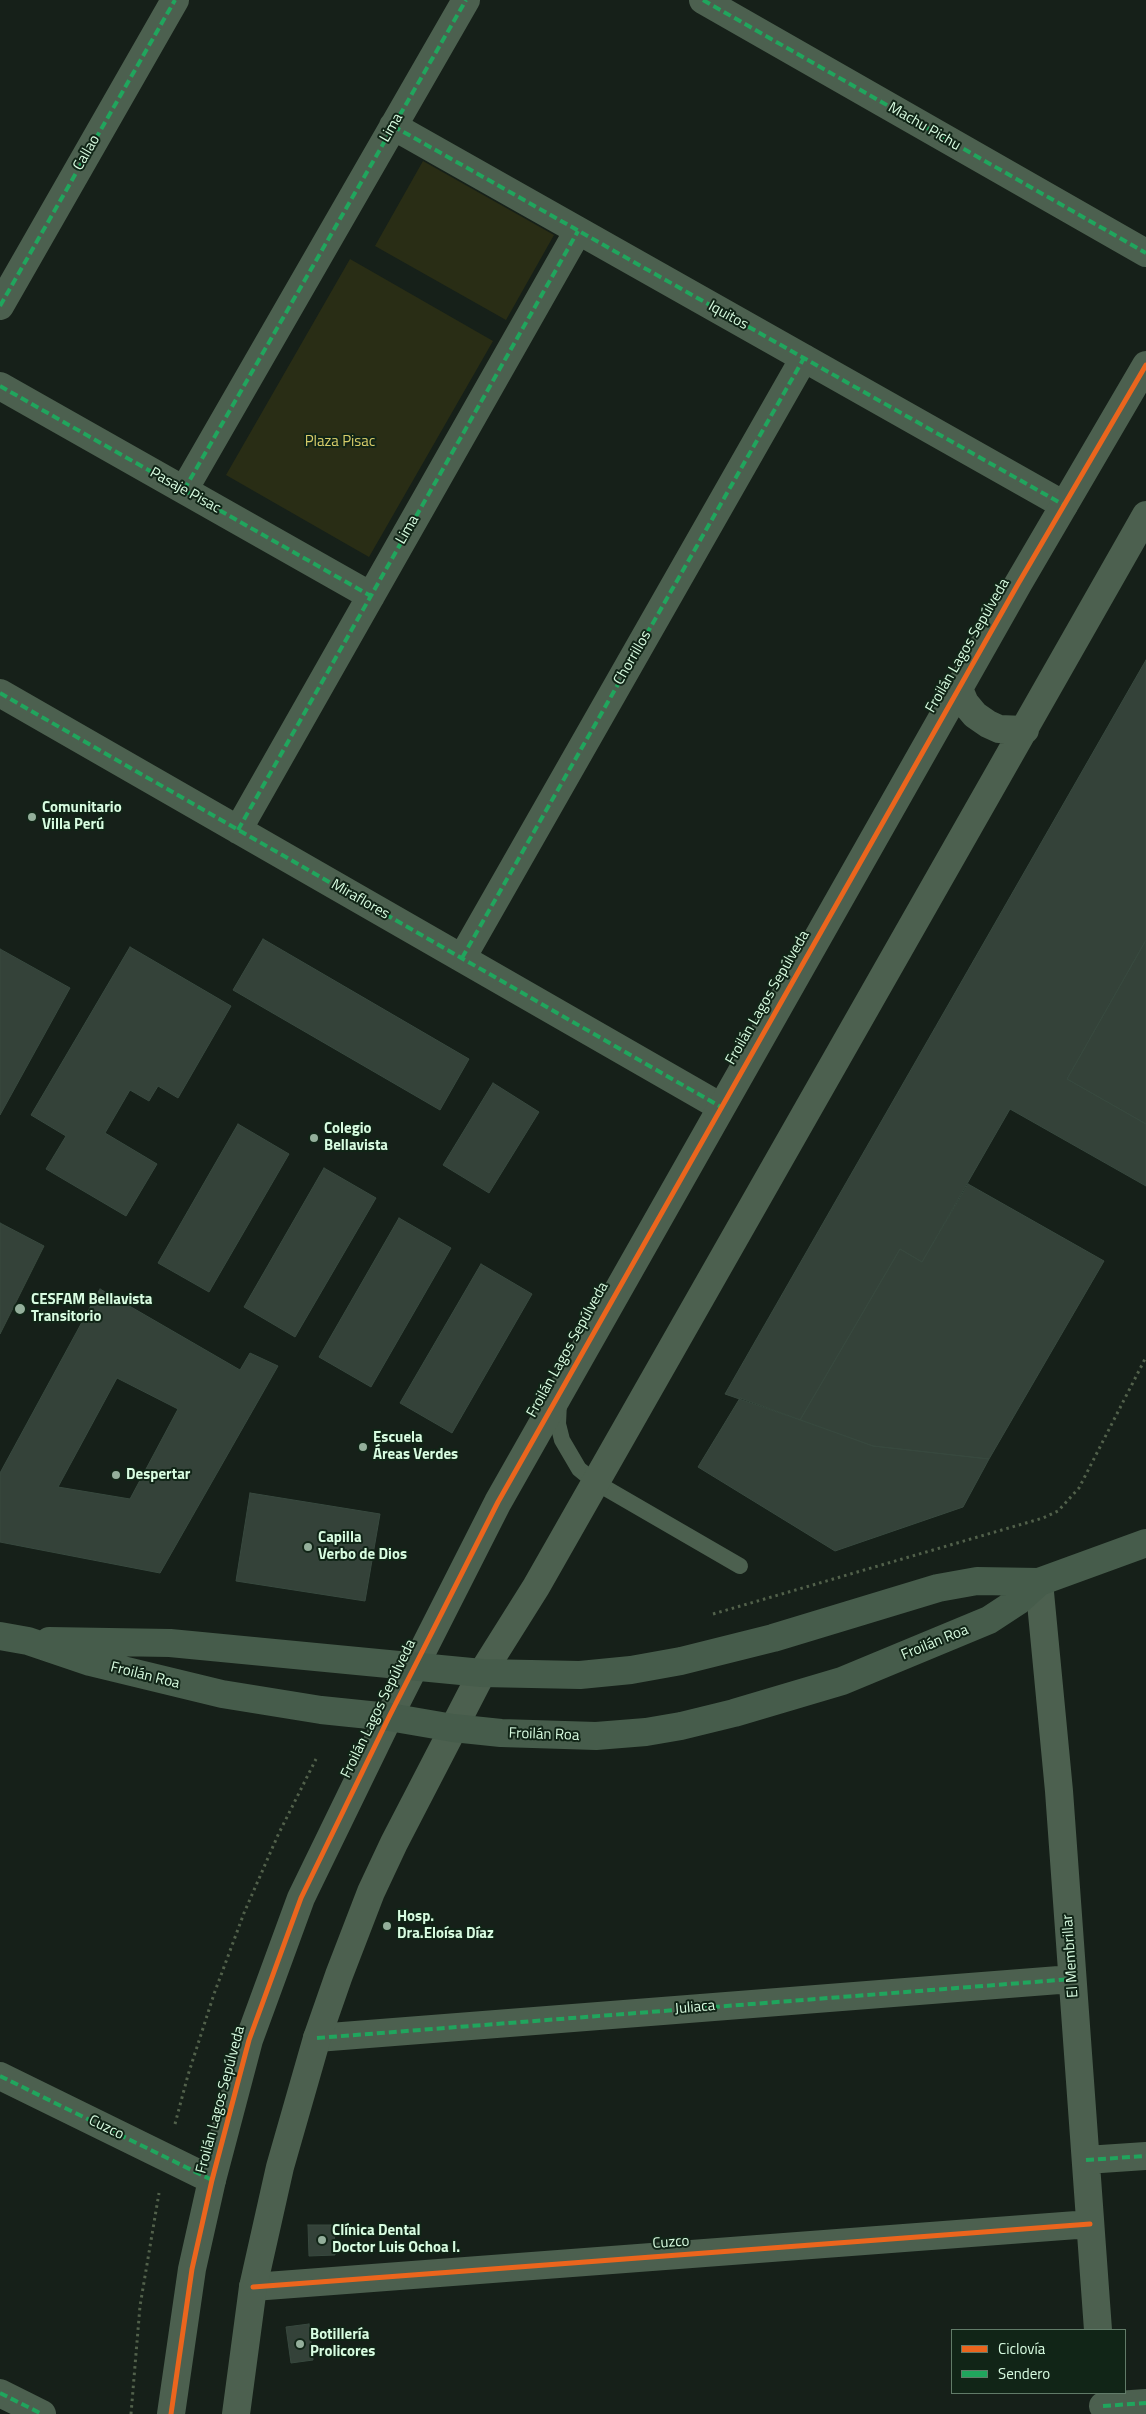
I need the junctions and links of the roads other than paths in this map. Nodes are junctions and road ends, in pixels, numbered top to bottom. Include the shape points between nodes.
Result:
1 (175, 0) edge
2 (466, 0) edge
3 (702, 0) edge
4 (393, 126) junction
5 (578, 231) junction
6 (1146, 254) edge
7 (0, 306) edge
8 (804, 358) junction
9 (1146, 364) edge
10 (0, 386) edge
11 (184, 490) junction
12 (1064, 504) junction
13 (1146, 515) edge
14 (371, 596) junction
15 (959, 689) junction
16 (0, 693) edge
17 (1025, 730) junction
18 (238, 830) junction
19 (462, 958) junction
20 (721, 1107) junction
21 (562, 1387) junction
22 (595, 1482) junction
23 (1146, 1543) edge
24 (740, 1566) dead end
25 (1038, 1582) junction
26 (0, 1636) edge
27 (28, 1641) junction
28 (414, 1666) junction
29 (482, 1674) junction
30 (388, 1717) junction
31 (453, 1728) junction
32 (1072, 1979) junction
33 (317, 2038) junction
34 (0, 2076) edge
35 (1146, 2156) edge
36 (1086, 2160) junction
37 (212, 2180) junction
38 (1090, 2224) junction
39 (253, 2287) junction
40 (1098, 2329) edge
41 (0, 2393) edge
42 (1146, 2403) edge
43 (1103, 2404) edge
44 (42, 2414) edge
45 (171, 2414) edge
46 (236, 2414) edge

1 - 7 street, Callao
2 - 4 street, Lima
3 - 6 street, Machu Pichu
4 - 5 street, Iquitos
4 - 11 street, Lima
5 - 8 street, Iquitos
5 - 14 street, Lima
8 - 12 street, Iquitos
8 - 19 street, Chorrillos
9 - 12 street, Froilán Lagos Sepúlveda
10 - 11 street, Pasaje Pisac
11 - 14 street, Pasaje Pisac
12 - 15 street, Froilán Lagos Sepúlveda
13 - 17 street
14 - 18 street, Lima
15 - 17 street via 965,703 988,724 1000,729
15 - 20 street, Froilán Lagos Sepúlveda
16 - 18 street, Miraflores
17 - 22 street
18 - 19 street, Miraflores
19 - 20 street, Miraflores
20 - 21 street, Froilán Lagos Sepúlveda
21 - 22 lane via 558,1424 562,1440 579,1469
21 - 28 street, Froilán Lagos Sepúlveda via 498,1502
22 - 24 lane
22 - 29 street
23 - 25 main road, Froilán Roa
25 - 29 main road, Froilán Roa via 977,1580 938,1588 773,1638 639,1668 580,1674
25 - 31 main road, Froilán Roa via 1018,1601 965,1631 842,1680 734,1713 646,1732 596,1736
25 - 32 street, El Membrillar
26 - 27 main road, Froilán Roa
27 - 28 main road, Froilán Roa via 170,1643
27 - 30 main road, Froilán Roa via 90,1662 222,1694
28 - 29 main road, Froilán Roa
28 - 30 street, Froilán Lagos Sepúlveda
29 - 31 street
30 - 31 main road, Froilán Roa
30 - 37 street, Froilán Lagos Sepúlveda via 301,1898 249,2040
31 - 33 street via 372,1892
32 - 33 street, Juliaca
32 - 36 street, El Membrillar
33 - 39 street via 280,2167
34 - 37 street, Cuzco
35 - 36 street
36 - 38 street, El Membrillar
37 - 45 street, Froilán Lagos Sepúlveda via 192,2269
38 - 39 street, Cuzco
38 - 40 street, El Membrillar
39 - 46 street
41 - 44 street
42 - 43 street

